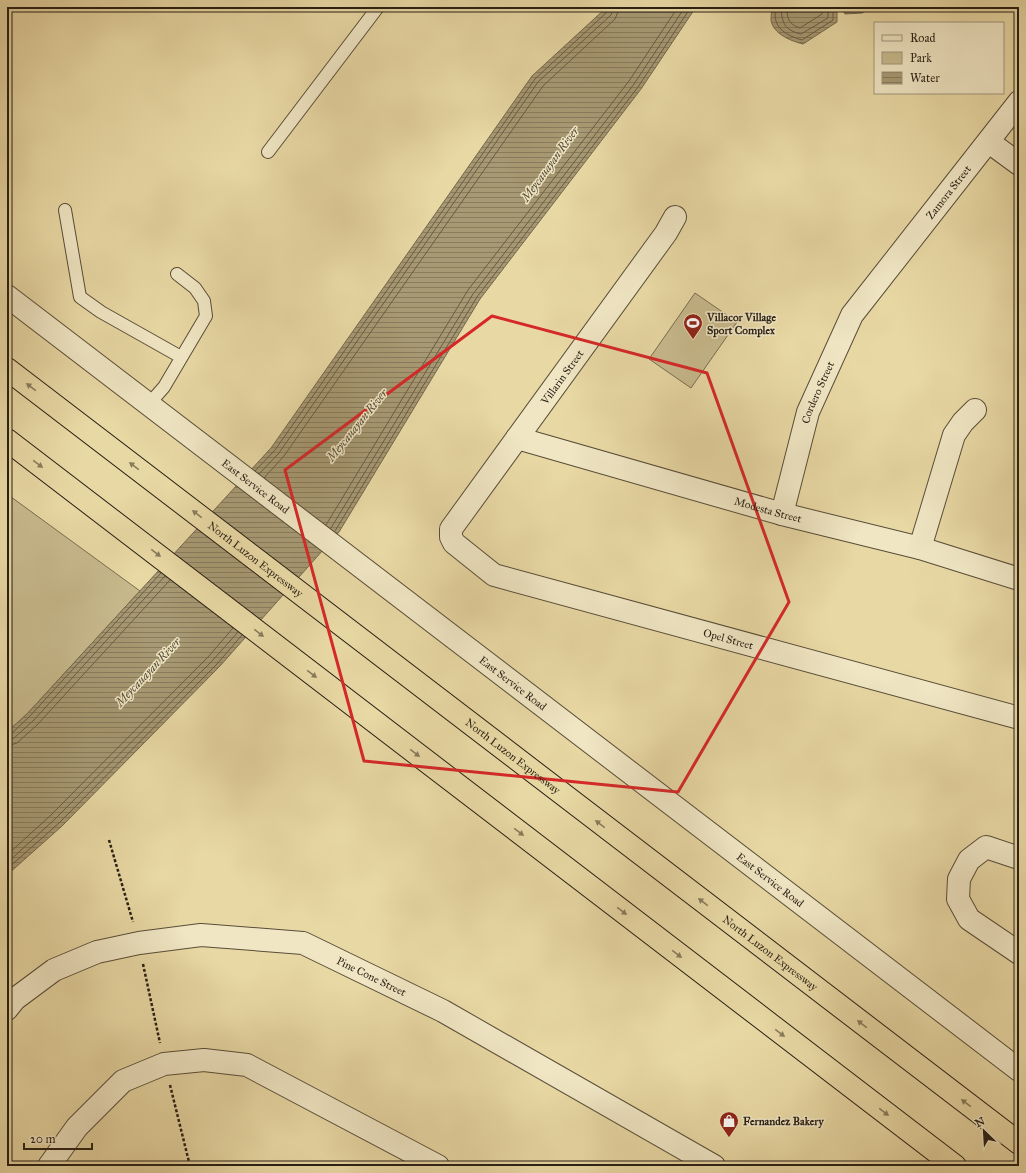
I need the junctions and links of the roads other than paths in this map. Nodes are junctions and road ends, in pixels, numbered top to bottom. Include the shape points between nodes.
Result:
1 (378, 7) edge
2 (1019, 103) edge
3 (988, 142) junction
4 (268, 152) dead end
5 (1019, 164) edge
6 (65, 210) dead end
7 (675, 217) dead end
8 (177, 274) dead end
9 (878, 282) joint
10 (7, 296) edge
11 (181, 356) junction
12 (7, 369) edge
13 (150, 404) junction
14 (975, 410) dead end
15 (518, 438) junction
16 (7, 440) edge
17 (782, 514) junction
18 (451, 537) joint
19 (920, 548) junction
20 (1019, 579) edge
21 (1019, 718) edge
22 (1019, 858) edge
23 (1019, 953) edge
24 (7, 1009) edge
25 (1019, 1070) edge
26 (1019, 1143) edge
27 (49, 1166) edge
28 (438, 1166) edge
29 (714, 1166) edge
30 (955, 1166) edge

1 - 4 lane
2 - 3 street, Zamora Street
3 - 5 street
3 - 9 street, Zamora Street
6 - 11 lane via 80,298
7 - 15 street, Villarin Street
8 - 11 lane via 195,288 204,301 206,316
9 - 17 street, Cordero Street via 852,315 808,412
10 - 13 street, East Service Road
11 - 13 lane via 164,387
26 -> 12 highway, North Luzon Expressway
13 - 25 street, East Service Road
14 - 19 street via 954,436
15 - 17 street, Modesta Street
15 - 18 street, Villarin Street via 451,530
16 -> 30 highway
17 - 19 street, Modesta Street
18 - 21 street, Opel Street via 454,543 494,575
19 - 20 street, Modesta Street
22 - 23 street via 986,847 969,860 959,879 958,899 969,919
24 - 29 street, Pine Cone Street via 15,999 54,970 97,952 139,943 201,935 303,943 443,1011
27 - 28 street via 77,1127 123,1081 164,1064 204,1060 248,1065

